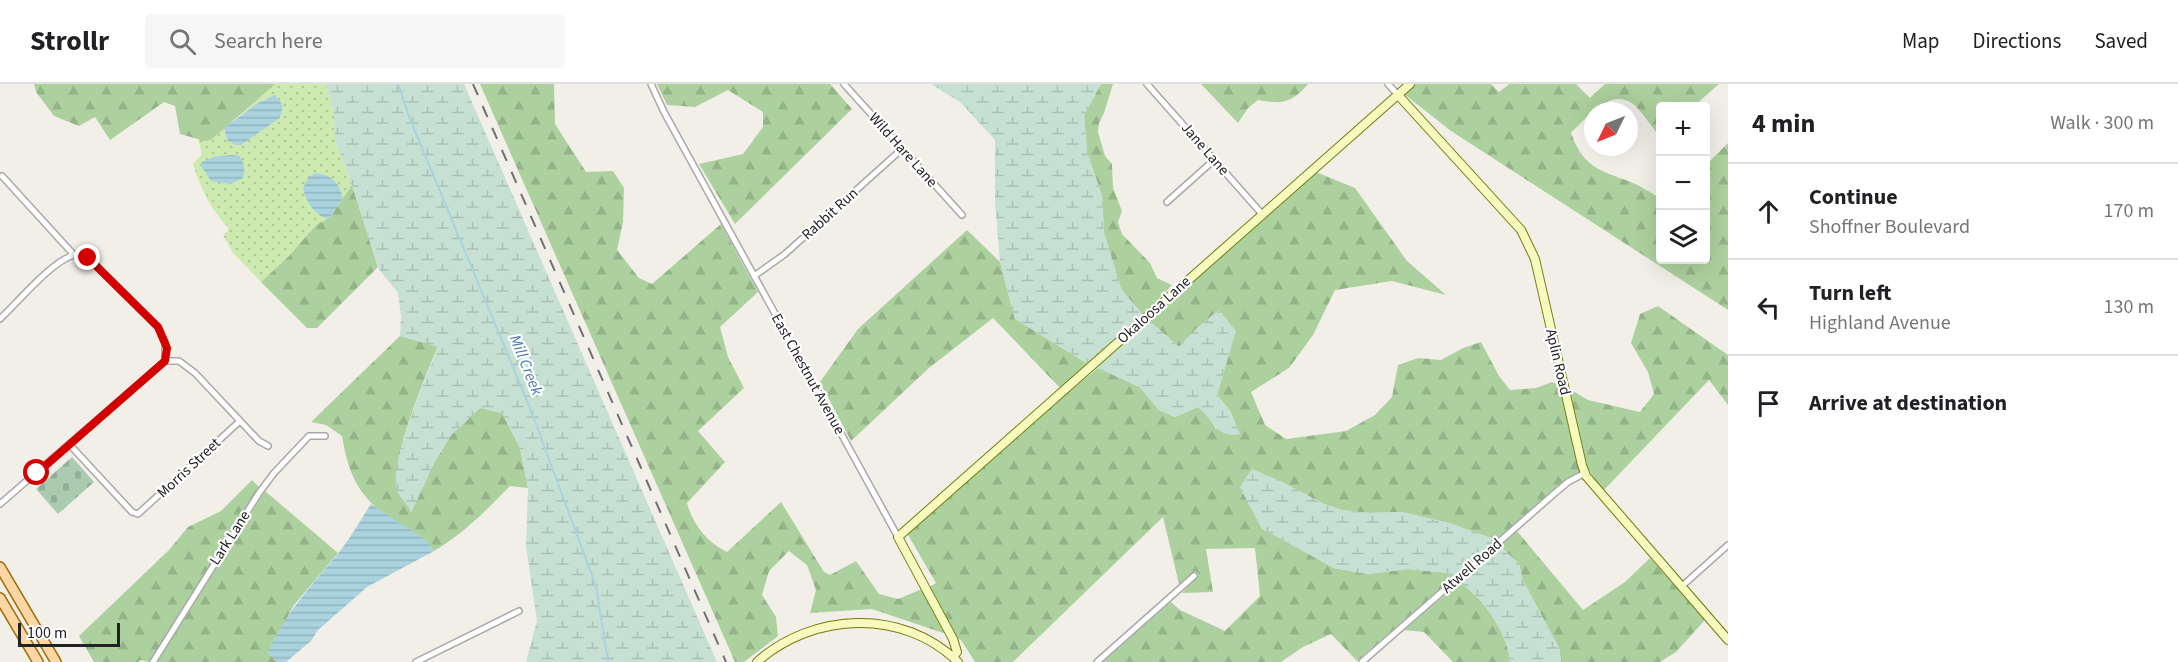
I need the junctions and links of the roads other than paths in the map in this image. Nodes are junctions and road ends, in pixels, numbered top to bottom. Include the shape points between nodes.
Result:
1 (651, 84) edge
2 (844, 84) edge
3 (1147, 84) edge
4 (1388, 84) edge
5 (1410, 84) edge
6 (1398, 95) junction
7 (902, 149) junction
8 (1214, 160) junction
9 (2, 176) dead end
10 (1167, 202) dead end
11 (1262, 214) junction
12 (962, 216) dead end
13 (74, 255) junction
14 (754, 276) junction
15 (0, 319) edge
16 (165, 361) junction
17 (240, 420) junction
18 (325, 436) dead end
19 (70, 445) junction
20 (268, 446) dead end
21 (1585, 473) junction
22 (0, 504) edge
23 (898, 537) junction
24 (1728, 545) edge
25 (0, 567) edge
26 (1194, 576) dead end
27 (1681, 587) junction
28 (0, 598) edge
29 (519, 610) dead end
30 (1728, 640) edge
31 (956, 659) edge
32 (38, 662) edge
33 (56, 662) edge
34 (153, 662) edge
35 (416, 662) edge
36 (757, 662) edge
37 (1097, 662) edge
38 (1362, 662) edge

1 - 14 street, East Chestnut Avenue
2 - 7 street, Wild Hare Lane
3 - 8 street, Jane Lane
4 - 6 street, Aplin Road
5 - 6 street, Okaloosa Lane
6 - 11 street, Okaloosa Lane
6 - 21 street, Aplin Road via 1521,230 1531,246
7 - 12 street, Wild Hare Lane
7 - 14 street, Rabbit Run via 785,254
8 - 10 street
8 - 11 street, Jane Lane
9 - 13 street
11 - 23 street, Okaloosa Lane
13 - 15 street via 55,266
13 - 16 street via 88,258 158,327 167,348
14 - 23 street, East Chestnut Avenue
16 - 17 street via 179,361 190,369
16 - 19 street
17 - 19 street, Morris Street via 138,514
17 - 20 street
18 - 34 street, Lark Lane via 309,436 259,493
19 - 22 street
21 - 27 street, Aplin Road
21 - 38 street, Atwell Road via 1555,493
23 - 31 street, East Chestnut Avenue via 953,639
24 - 27 street
25 - 33 main road
26 - 37 street
27 - 30 street, Aplin Road
28 - 32 main road
29 - 35 street
31 - 36 street via 905,630 860,622 811,630 787,640

